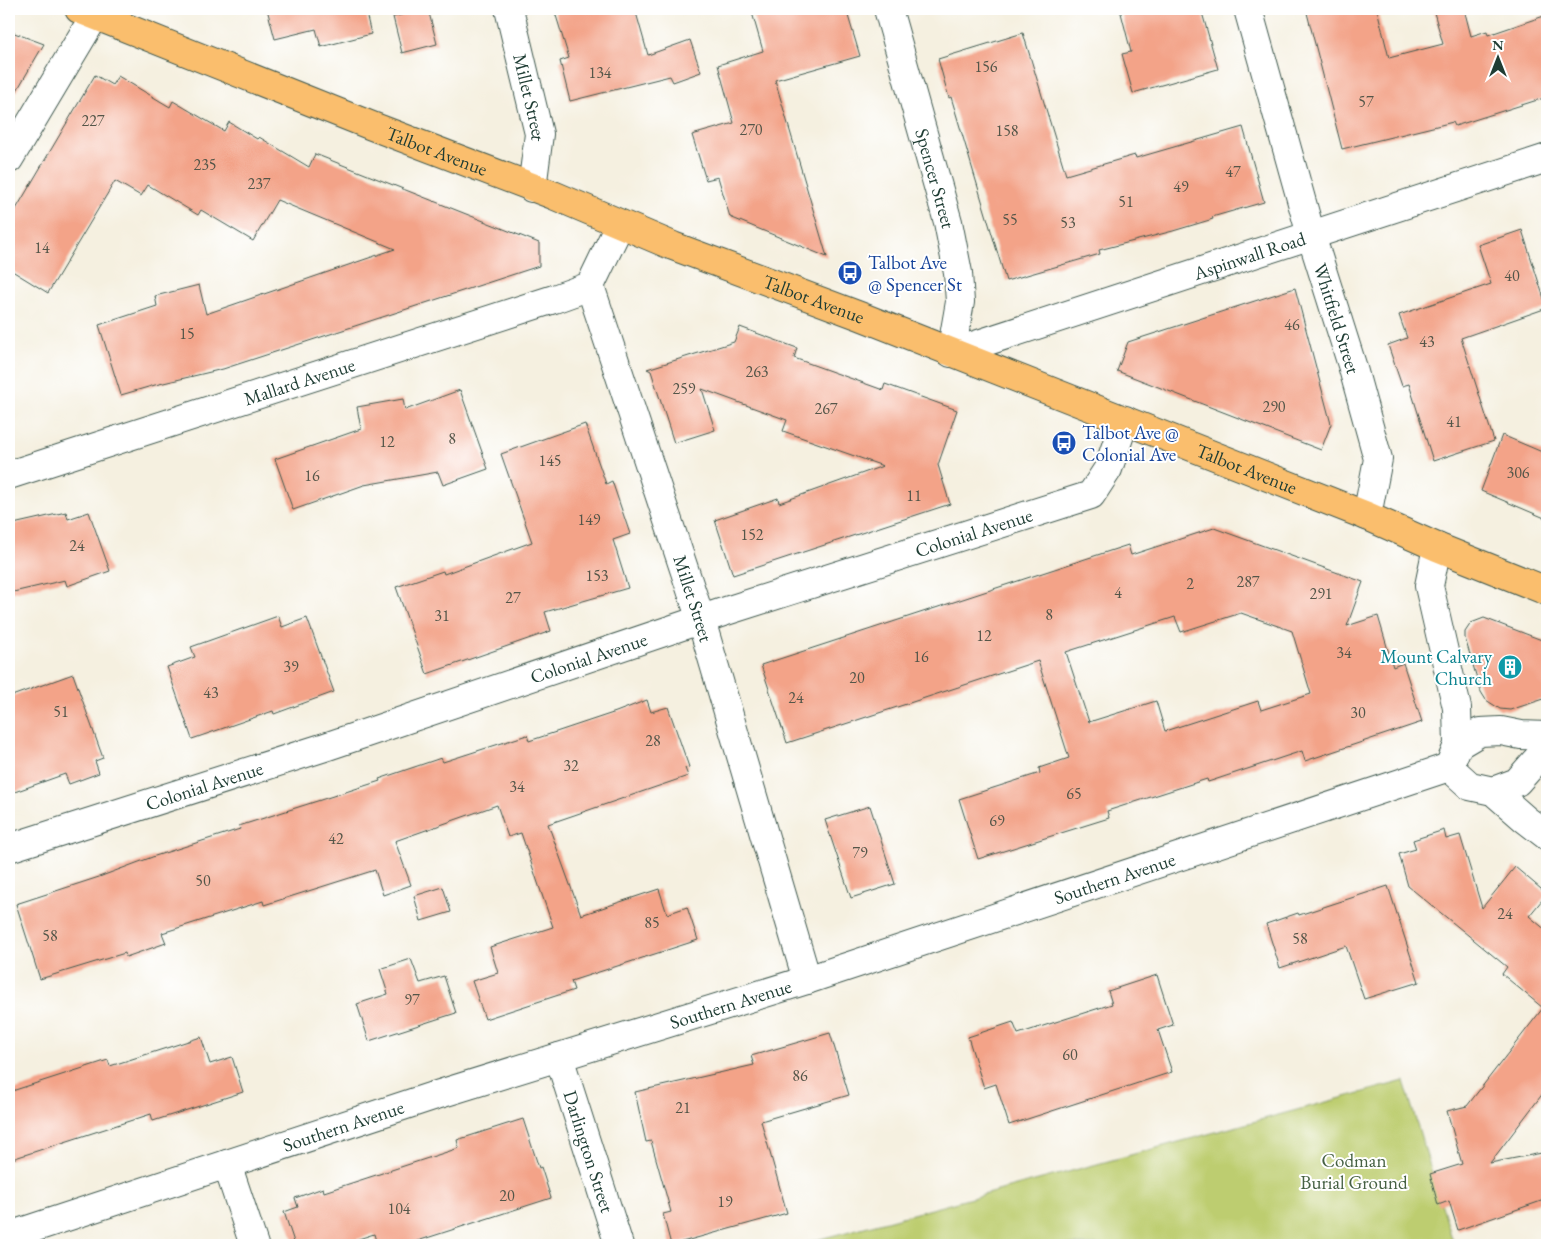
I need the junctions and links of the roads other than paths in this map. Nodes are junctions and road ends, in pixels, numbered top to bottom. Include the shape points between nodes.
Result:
1 (509, 9) edge
2 (888, 9) edge
3 (1248, 9) edge
4 (90, 11) edge
5 (1547, 158) edge
6 (9, 159) edge
7 (532, 188) junction
8 (620, 224) junction
9 (1311, 235) junction
10 (590, 286) junction
11 (951, 353) junction
12 (1125, 420) junction
13 (9, 475) edge
14 (1366, 516) junction
15 (1437, 547) junction
16 (1547, 591) edge
17 (701, 620) junction
18 (1547, 736) edge
19 (1547, 748) edge
20 (1453, 756) junction
21 (1494, 792) junction
22 (1547, 836) edge
23 (9, 848) edge
24 (807, 980) junction
25 (558, 1058) junction
26 (227, 1164) junction
27 (9, 1236) edge
28 (254, 1245) edge
29 (619, 1245) edge

1 - 7 street, Millet Street via 539,134
2 - 11 street, Spencer Street via 948,222 958,273 960,302
3 - 9 street, Whitfield Street
4 - 6 street
4 - 7 main road, Talbot Avenue
5 - 9 street, Aspinwall Road
7 - 8 main road, Talbot Avenue
8 - 10 street
8 - 11 main road, Talbot Avenue
9 - 11 street, Aspinwall Road
9 - 14 street, Whitfield Street via 1378,459
10 - 13 street, Mallard Avenue
10 - 17 street, Millet Street
11 - 12 main road, Talbot Avenue
12 - 14 main road, Talbot Avenue
12 - 17 street, Colonial Avenue via 1108,469 1091,495
14 - 15 main road, Talbot Avenue
15 - 16 main road, Talbot Avenue
15 - 20 street via 1429,586 1457,708
17 - 23 street, Colonial Avenue via 334,744
17 - 24 street, Millet Street
18 - 20 street, Southern Avenue via 1480,732
19 - 21 street via 1517,782
20 - 21 street via 1470,786
20 - 24 street, Southern Avenue
21 - 22 street
24 - 25 street, Southern Avenue
25 - 26 street, Southern Avenue
25 - 29 street, Darlington Street
26 - 27 street, Southern Avenue
26 - 28 street

